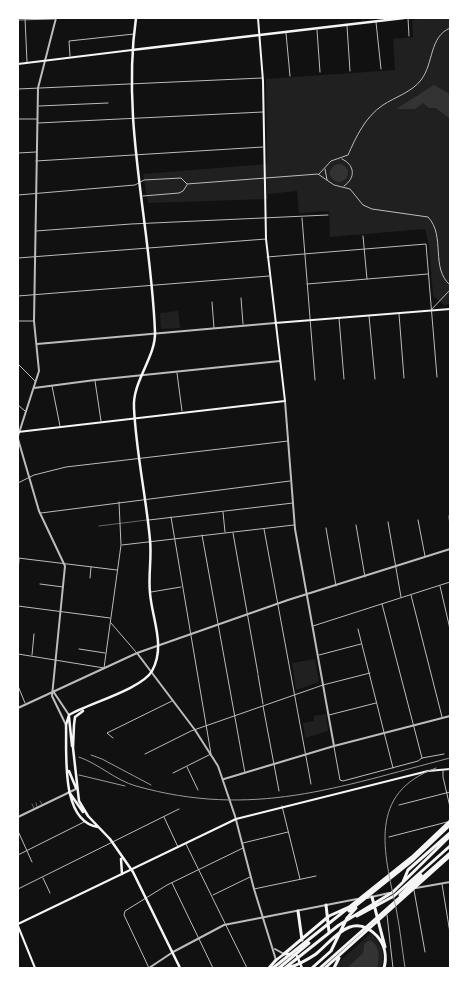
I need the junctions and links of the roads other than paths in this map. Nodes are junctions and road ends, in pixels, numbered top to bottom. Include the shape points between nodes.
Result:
1 (56, 18) edge
2 (136, 18) edge
3 (258, 18) edge
4 (406, 18) edge
5 (25, 19) edge
6 (18, 20) edge
7 (376, 22) junction
8 (347, 26) junction
9 (450, 28) edge
10 (317, 29) junction
11 (286, 32) junction
12 (134, 34) junction
13 (259, 35) junction
14 (409, 36) dead end
15 (132, 50) junction
16 (70, 57) junction
17 (44, 61) junction
18 (28, 63) junction
19 (18, 64) edge
20 (381, 69) dead end
21 (350, 71) dead end
22 (320, 72) dead end
23 (290, 76) dead end
24 (262, 78) junction
25 (132, 84) junction
26 (18, 89) edge
27 (38, 89) junction
28 (108, 103) dead end
29 (38, 106) junction
30 (263, 112) junction
31 (132, 118) junction
32 (18, 119) edge
33 (37, 119) junction
34 (37, 123) junction
35 (263, 147) junction
36 (36, 152) junction
37 (18, 153) edge
38 (136, 154) junction
39 (339, 158) junction
40 (36, 161) junction
41 (326, 168) junction
42 (318, 174) junction
43 (264, 178) junction
44 (327, 180) junction
45 (139, 182) junction
46 (187, 184) junction
47 (343, 186) junction
48 (35, 193) junction
49 (18, 195) edge
50 (142, 196) junction
51 (328, 215) dead end
52 (302, 217) junction
53 (265, 218) junction
54 (145, 223) junction
55 (35, 231) junction
56 (363, 236) dead end
57 (266, 239) junction
58 (148, 249) junction
59 (364, 249) junction
60 (305, 255) junction
61 (267, 257) junction
62 (18, 258) edge
63 (34, 258) junction
64 (428, 274) junction
65 (269, 276) junction
66 (367, 280) junction
67 (306, 284) junction
68 (449, 285) edge
69 (152, 286) junction
70 (450, 290) edge
71 (447, 292) junction
72 (18, 296) edge
73 (34, 296) junction
74 (241, 298) dead end
75 (212, 302) dead end
76 (450, 309) edge
77 (430, 310) junction
78 (399, 313) junction
79 (369, 316) junction
80 (339, 318) junction
81 (310, 320) junction
82 (18, 321) edge
83 (34, 321) junction
84 (275, 323) junction
85 (243, 326) junction
86 (214, 328) junction
87 (155, 334) junction
88 (37, 344) junction
89 (280, 361) junction
90 (18, 364) edge
91 (177, 372) junction
92 (142, 375) junction
93 (436, 377) dead end
94 (404, 378) dead end
95 (344, 379) dead end
96 (375, 379) dead end
97 (95, 380) junction
98 (315, 380) dead end
99 (36, 382) junction
100 (52, 386) junction
101 (34, 388) junction
102 (285, 401) junction
103 (18, 405) edge
104 (25, 411) junction
105 (182, 412) junction
106 (134, 417) junction
107 (101, 421) junction
108 (60, 426) junction
109 (18, 432) edge
110 (18, 437) edge
111 (288, 441) junction
112 (139, 458) junction
113 (29, 478) junction
114 (291, 480) junction
115 (18, 483) edge
116 (144, 499) junction
117 (119, 502) junction
118 (293, 503) junction
119 (223, 511) junction
120 (40, 514) junction
121 (449, 516) dead end
122 (171, 517) junction
123 (148, 520) junction
124 (418, 520) dead end
125 (388, 522) dead end
126 (120, 524) junction
127 (295, 525) junction
128 (356, 525) dead end
129 (99, 526) dead end
130 (450, 527) edge
131 (326, 528) dead end
132 (264, 529) junction
133 (233, 532) junction
134 (225, 533) junction
135 (202, 535) junction
136 (173, 538) junction
137 (150, 541) junction
138 (121, 545) junction
139 (450, 549) edge
140 (18, 558) edge
141 (425, 558) junction
142 (64, 563) junction
143 (91, 566) junction
144 (395, 567) junction
145 (117, 570) junction
146 (18, 573) edge
147 (365, 577) junction
148 (90, 578) dead end
149 (450, 582) edge
150 (40, 584) dead end
151 (440, 585) junction
152 (336, 586) junction
153 (63, 587) junction
154 (182, 587) junction
155 (150, 592) junction
156 (411, 594) junction
157 (307, 595) junction
158 (401, 598) junction
159 (277, 604) junction
160 (382, 604) junction
161 (18, 606) edge
162 (61, 611) junction
163 (248, 615) junction
164 (111, 618) junction
165 (110, 622) junction
166 (218, 625) junction
167 (312, 626) junction
168 (358, 629) dead end
169 (450, 629) edge
170 (34, 634) dead end
171 (190, 635) junction
172 (362, 644) junction
173 (158, 646) junction
174 (79, 649) dead end
175 (106, 653) junction
176 (137, 653) junction
177 (18, 654) edge
178 (318, 656) junction
179 (32, 657) junction
180 (56, 660) junction
181 (104, 668) junction
182 (151, 672) junction
183 (370, 674) junction
184 (324, 685) junction
185 (18, 686) edge
186 (53, 691) junction
187 (294, 696) junction
188 (173, 700) junction
189 (377, 703) junction
190 (26, 704) junction
191 (263, 705) junction
192 (18, 708) edge
193 (86, 708) junction
194 (69, 715) junction
195 (328, 715) junction
196 (235, 716) junction
197 (450, 716) edge
198 (443, 718) junction
199 (66, 725) junction
200 (414, 725) junction
201 (206, 726) junction
202 (195, 730) junction
203 (385, 733) junction
204 (113, 738) dead end
205 (334, 746) junction
206 (73, 748) junction
207 (145, 754) dead end
208 (211, 754) junction
209 (304, 754) junction
210 (444, 754) dead end
211 (422, 758) junction
212 (274, 764) junction
213 (186, 766) junction
214 (394, 768) junction
215 (68, 769) junction
216 (450, 769) edge
217 (443, 770) junction
218 (245, 772) junction
219 (173, 773) dead end
220 (224, 779) junction
221 (311, 784) dead end
222 (76, 789) junction
223 (198, 790) dead end
224 (68, 791) junction
225 (279, 792) dead end
226 (450, 792) edge
227 (446, 793) junction
228 (40, 800) dead end
229 (36, 803) dead end
230 (32, 804) dead end
231 (42, 804) junction
232 (399, 805) dead end
233 (38, 806) junction
234 (282, 806) junction
235 (450, 807) edge
236 (34, 808) junction
237 (179, 809) dead end
238 (88, 816) junction
239 (18, 817) edge
240 (163, 817) junction
241 (236, 819) junction
242 (450, 821) edge
243 (86, 822) junction
244 (450, 825) edge
245 (98, 827) junction
246 (18, 832) edge
247 (289, 832) junction
248 (450, 835) edge
249 (389, 837) dead end
250 (112, 842) junction
251 (185, 843) junction
252 (242, 844) junction
253 (178, 847) junction
254 (450, 847) edge
255 (243, 848) junction
256 (26, 850) junction
257 (450, 854) edge
258 (18, 855) edge
259 (121, 857) junction
260 (32, 862) dead end
261 (199, 869) junction
262 (131, 870) junction
263 (122, 874) junction
264 (424, 874) junction
265 (316, 876) dead end
266 (42, 877) junction
267 (251, 877) junction
268 (300, 879) junction
269 (172, 882) junction
270 (450, 882) edge
271 (442, 884) junction
272 (18, 889) edge
273 (254, 889) junction
274 (413, 889) junction
275 (404, 891) junction
276 (50, 893) dead end
277 (384, 894) junction
278 (372, 895) junction
279 (212, 896) junction
280 (147, 898) junction
281 (358, 901) junction
282 (326, 905) junction
283 (298, 911) junction
284 (363, 912) junction
285 (262, 917) junction
286 (226, 924) junction
287 (18, 925) edge
288 (301, 928) junction
289 (311, 932) junction
290 (450, 933) edge
291 (326, 936) junction
292 (198, 938) junction
293 (301, 941) junction
294 (350, 944) junction
295 (274, 948) junction
296 (173, 952) junction
297 (425, 952) dead end
298 (284, 954) junction
299 (298, 958) junction
300 (386, 959) junction
301 (276, 960) junction
302 (35, 968) edge
303 (150, 968) edge
304 (180, 968) edge
305 (213, 968) edge
306 (247, 968) edge
307 (269, 968) edge
308 (274, 968) edge
309 (279, 968) edge
310 (287, 968) edge
311 (302, 968) edge
312 (312, 968) edge
313 (320, 968) edge
314 (325, 968) edge
315 (334, 968) edge
316 (384, 968) edge
317 (393, 968) edge

1 - 5 street
1 - 17 street
2 - 12 main road
3 - 13 main road
4 - 7 main road
4 - 14 street
5 - 6 street
5 - 18 street
7 - 8 main road
7 - 20 street
8 - 10 main road
8 - 21 street
9 - 39 street via 434,43 430,63 421,79 371,115 348,155
10 - 11 main road
10 - 22 street
11 - 13 main road
11 - 23 street
12 - 15 main road
12 - 16 street via 69,41
13 - 15 main road
13 - 24 main road
15 - 16 main road
15 - 25 main road
16 - 17 main road
17 - 18 main road
17 - 27 street
18 - 19 main road
24 - 25 street
24 - 30 main road
25 - 27 street
25 - 31 main road
26 - 27 street
27 - 29 street
28 - 29 street
29 - 33 street
30 - 31 street
30 - 35 main road
31 - 34 street
31 - 38 main road
32 - 33 street
33 - 34 street
34 - 36 street
35 - 38 street
35 - 43 main road
36 - 37 street
36 - 40 street
38 - 40 street
38 - 45 main road
39 - 41 street
39 - 47 street via 349,163 353,170 351,180
40 - 48 street
41 - 42 street
41 - 44 street
42 - 43 street
42 - 44 street
43 - 46 street
43 - 53 main road
44 - 47 street via 334,186
45 - 46 street via 182,178
45 - 48 street
45 - 50 main road
46 - 50 street via 179,193
47 - 68 street via 372,209 428,217 436,229 440,267
48 - 49 street
48 - 55 street
50 - 54 main road
51 - 52 street
52 - 53 street
52 - 60 street
53 - 54 street
53 - 57 main road
54 - 55 street
54 - 58 main road
55 - 63 street
56 - 59 street
57 - 58 street
57 - 61 main road
58 - 63 street
58 - 69 main road
59 - 60 street
59 - 64 street via 426,244
59 - 66 street
60 - 61 street
60 - 67 street
61 - 65 main road
62 - 63 street
63 - 73 street
64 - 66 street
64 - 77 street
65 - 69 street
65 - 84 main road
66 - 67 street
67 - 81 street
68 - 71 street
69 - 73 street
69 - 87 main road
70 - 71 street
71 - 77 street
72 - 73 street
73 - 83 street
74 - 85 street
75 - 86 street
76 - 77 main road
77 - 78 main road
77 - 93 street
78 - 79 main road
78 - 94 street
79 - 80 main road
79 - 96 street
80 - 81 main road
80 - 95 street
81 - 84 main road
81 - 98 street
82 - 83 street
83 - 88 street
84 - 85 street
84 - 89 main road
85 - 86 street
86 - 87 street
87 - 88 street
87 - 92 main road
88 - 99 street via 39,370
89 - 91 street
89 - 102 main road
90 - 99 street
91 - 92 street
91 - 105 street
92 - 97 street
92 - 106 main road via 134,402
97 - 100 street
97 - 107 street
99 - 101 street
100 - 101 street
100 - 108 street
101 - 104 street
102 - 105 main road
102 - 111 street
103 - 104 street
104 - 109 street
105 - 106 main road
106 - 107 main road
106 - 112 main road
107 - 108 main road
108 - 109 main road
109 - 110 street
110 - 113 street
111 - 112 street
111 - 114 street
112 - 113 street via 66,467
112 - 116 main road
113 - 115 street
113 - 120 street
114 - 116 street
114 - 118 street
116 - 117 street
116 - 123 main road
117 - 120 street
117 - 126 street
118 - 119 street
118 - 127 street
119 - 122 street
119 - 134 street
120 - 142 street
121 - 130 street
122 - 123 street
122 - 136 street
123 - 126 lane
123 - 137 main road
124 - 141 street
125 - 144 street
126 - 129 lane
126 - 138 street
127 - 132 street
127 - 157 street
128 - 147 street
131 - 152 street
132 - 133 street
132 - 159 street
133 - 134 street
133 - 163 street
134 - 135 street
135 - 136 street
135 - 166 street
136 - 137 street
136 - 154 street
137 - 138 street
137 - 155 main road
138 - 145 street
139 - 141 street
140 - 142 street
140 - 146 street
141 - 144 street
142 - 143 street
142 - 153 street
143 - 145 street
143 - 148 street
144 - 147 street
144 - 158 street
145 - 164 street
147 - 152 street
149 - 151 street
150 - 153 street
151 - 156 street
151 - 169 street
152 - 157 street
153 - 162 street
154 - 155 street
154 - 171 street
155 - 173 main road
156 - 158 street
156 - 198 street
157 - 159 street
157 - 167 street
158 - 160 street
159 - 163 street
159 - 187 street
160 - 167 street
160 - 200 street
161 - 162 street
162 - 164 street
162 - 180 street
163 - 166 street
163 - 191 street
164 - 165 street
165 - 175 street
165 - 176 street
166 - 171 street
166 - 196 street
167 - 178 street
168 - 172 street
170 - 179 street
171 - 173 street
171 - 201 street
172 - 178 street
172 - 183 street
173 - 176 street
173 - 182 main road
174 - 175 street
175 - 181 street
176 - 181 street
176 - 182 street
177 - 179 street
178 - 184 street
179 - 180 street
180 - 181 street
180 - 186 street
181 - 186 street
182 - 188 street
182 - 193 main road via 138,683
183 - 184 street
183 - 189 street
184 - 187 street
184 - 195 street
185 - 190 street
186 - 190 street
186 - 194 street
186 - 199 street via 52,696
187 - 191 street
187 - 209 street
188 - 202 street
188 - 204 street via 107,733
189 - 195 street
189 - 203 street
190 - 192 street
191 - 196 street
191 - 212 street
193 - 194 main road
193 - 206 main road via 74,720
194 - 199 main road
194 - 206 main road
195 - 205 street
196 - 201 street
196 - 218 street
197 - 198 street
198 - 200 street
199 - 215 main road
200 - 203 street
200 - 211 street
201 - 202 street
201 - 208 street
202 - 207 street
202 - 208 street
203 - 205 street
203 - 214 street
205 - 209 street
205 - 214 street via 340,780
206 - 222 main road
208 - 213 street
208 - 220 street
209 - 212 street
209 - 221 street
210 - 211 street
211 - 214 street
212 - 218 street
212 - 225 street
213 - 219 street
213 - 223 street
215 - 222 main road
215 - 224 main road
216 - 217 main road
217 - 227 street
217 - 234 main road
218 - 220 street
220 - 241 street
222 - 224 street
222 - 238 main road
224 - 231 street
224 - 238 main road
224 - 243 main road
226 - 227 street
227 - 232 street
227 - 235 street
228 - 231 lane
229 - 233 lane
230 - 236 lane
231 - 233 street
233 - 236 street
234 - 241 main road
234 - 247 street
236 - 239 street
237 - 240 street
238 - 245 main road
240 - 250 street
240 - 253 street
241 - 251 main road
241 - 252 street
242 - 249 street
242 - 281 highway
243 - 245 main road
243 - 256 street
244 - 278 highway
245 - 250 main road
246 - 256 street
247 - 252 street
247 - 268 street
248 - 275 highway via 408,870 403,880
248 - 284 highway via 390,895
250 - 259 main road
250 - 266 street
251 - 253 main road
251 - 261 street
252 - 255 street
253 - 262 main road
254 - 264 highway
255 - 261 street
255 - 267 street
256 - 258 street
256 - 260 street
257 - 264 highway
259 - 262 main road
259 - 263 main road
261 - 269 street
261 - 279 street
262 - 263 main road
262 - 280 main road
263 - 287 main road
264 - 284 highway via 392,898
264 - 294 highway
264 - 294 highway
265 - 268 street
266 - 272 street
266 - 276 street
267 - 273 street
267 - 279 street
268 - 273 street
269 - 280 street
269 - 292 street
270 - 271 street
271 - 274 street
271 - 290 street
273 - 285 street
274 - 275 street
274 - 297 street
275 - 277 street
277 - 278 street
277 - 317 street
278 - 282 street
278 - 300 highway
278 - 309 highway
278 - 312 highway via 348,916 327,956
279 - 286 street
280 - 296 main road
280 - 303 street via 125,911 124,916
281 - 289 highway via 323,921
281 - 308 highway
282 - 283 street
282 - 291 highway via 330,928
283 - 285 street
283 - 288 highway
284 - 291 highway
285 - 286 street
285 - 295 street
286 - 292 street
286 - 306 street
287 - 302 main road
288 - 289 highway
288 - 293 highway
289 - 293 highway
291 - 299 highway
292 - 296 street
292 - 305 street
293 - 298 highway
294 - 313 highway
294 - 314 highway
294 - 315 highway
295 - 298 street
295 - 301 street
296 - 303 street
296 - 304 main road
298 - 299 main road
298 - 301 main road
299 - 308 highway
299 - 310 highway
299 - 311 main road
300 - 310 highway via 377,936 355,927 340,931 310,958
300 - 316 highway
301 - 307 highway
301 - 308 main road

